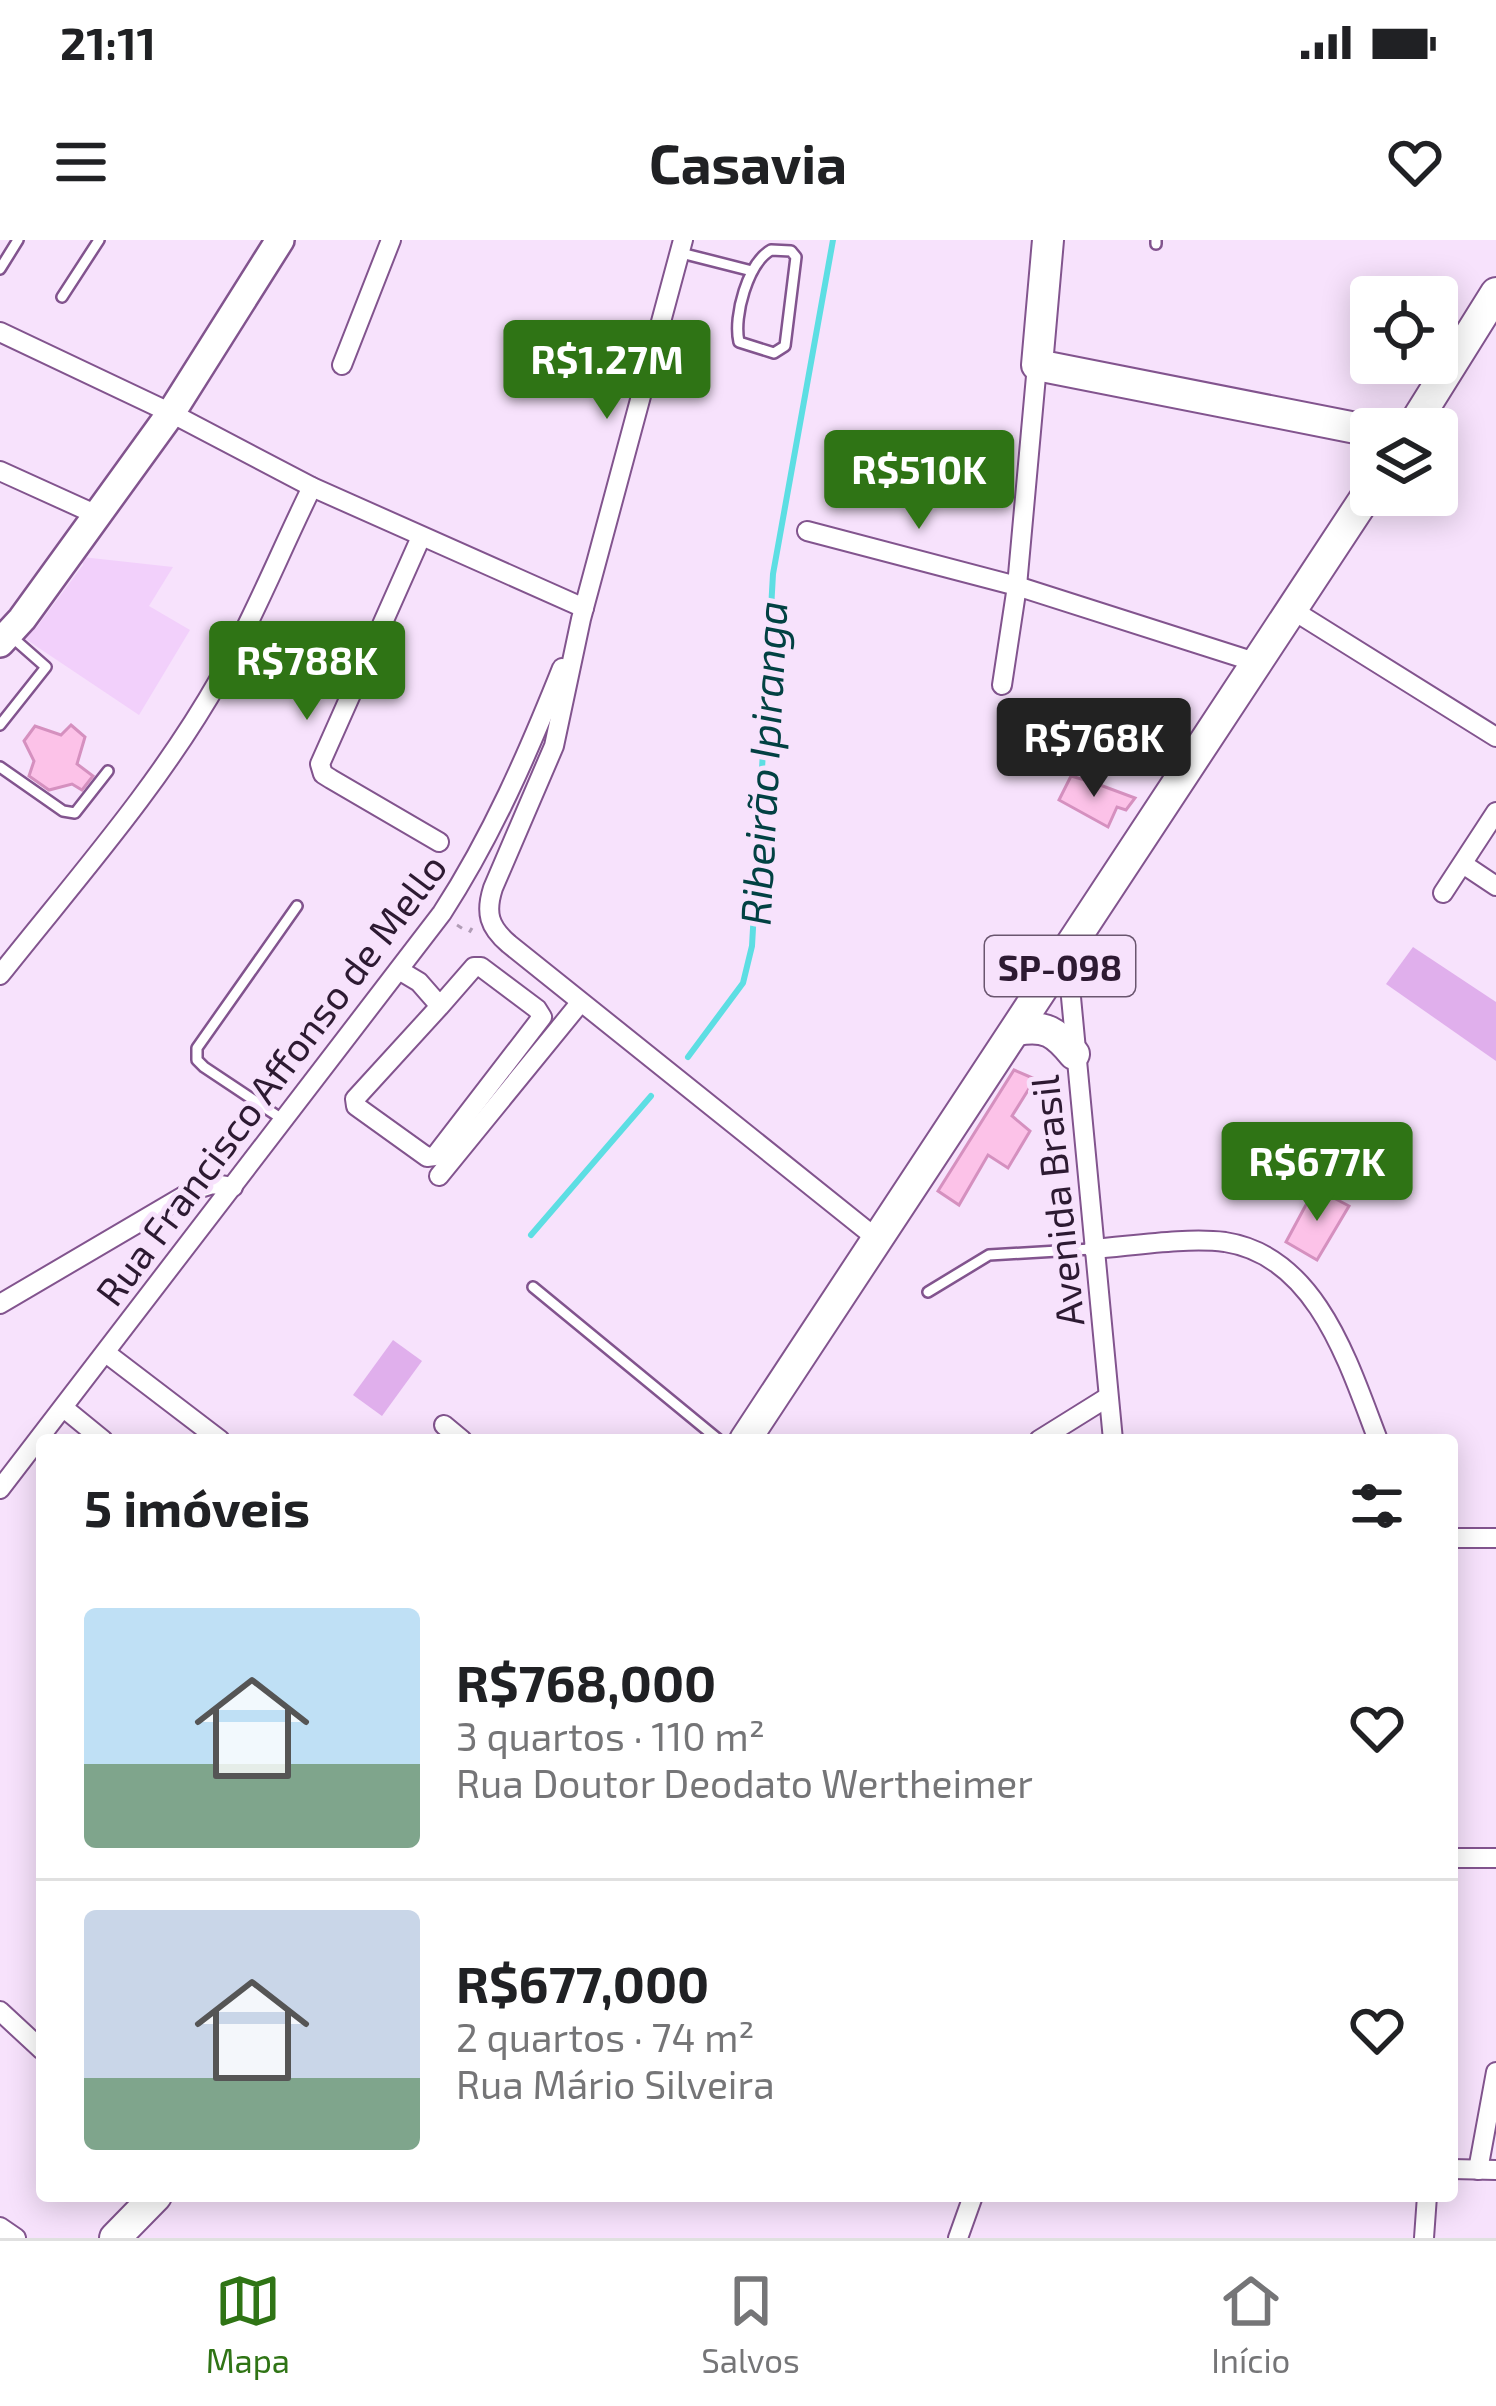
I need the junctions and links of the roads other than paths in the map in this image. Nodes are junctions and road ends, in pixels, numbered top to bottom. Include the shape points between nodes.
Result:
1 (18, 240) edge
2 (99, 240) edge
3 (280, 240) edge
4 (1048, 240) edge
5 (383, 243) edge
6 (681, 246) edge
7 (0, 269) edge
8 (752, 271) junction
9 (62, 297) dead end
10 (1493, 306) edge
11 (0, 332) edge
12 (342, 365) dead end
13 (1036, 365) junction
14 (1425, 408) edge
15 (171, 413) junction
16 (1350, 427) edge
17 (0, 471) edge
18 (312, 487) junction
19 (97, 515) junction
20 (1353, 516) edge
21 (807, 532) dead end
22 (421, 537) junction
23 (1017, 586) junction
24 (1291, 609) junction
25 (583, 614) junction
26 (4, 639) edge
27 (1255, 662) junction
28 (1002, 685) dead end
29 (0, 724) edge
30 (1496, 737) edge
31 (0, 767) edge
32 (108, 771) dead end
33 (1496, 812) edge
34 (439, 842) dead end
35 (1463, 864) junction
36 (1496, 886) edge
37 (1443, 893) dead end
38 (297, 907) dead end
39 (1067, 955) junction
40 (398, 970) junction
41 (0, 975) edge
42 (580, 1003) junction
43 (440, 1006) junction
44 (1017, 1030) junction
45 (1074, 1054) junction
46 (284, 1121) junction
47 (439, 1176) dead end
48 (233, 1187) junction
49 (876, 1238) junction
50 (1093, 1249) junction
51 (533, 1287) dead end
52 (928, 1292) dead end
53 (0, 1304) edge
54 (106, 1353) junction
55 (1108, 1397) junction
56 (65, 1408) junction
57 (444, 1425) dead end
58 (44, 1434) edge
59 (96, 1434) edge
60 (212, 1434) edge
61 (455, 1434) edge
62 (712, 1434) edge
63 (749, 1434) edge
64 (1049, 1434) edge
65 (1112, 1434) edge
66 (1375, 1434) edge
67 (36, 1445) edge
68 (0, 1490) edge
69 (1458, 1538) edge
70 (1496, 1538) edge
71 (1458, 1858) edge
72 (1496, 1858) edge
73 (0, 2011) edge
74 (36, 2044) edge
75 (1496, 2072) edge
76 (1487, 2170) edge
77 (150, 2202) edge
78 (971, 2202) edge
79 (1427, 2202) edge
80 (0, 2227) edge
81 (16, 2238) edge
82 (115, 2238) edge
83 (958, 2238) edge
84 (1424, 2238) edge

1 - 7 lane
2 - 9 lane
3 - 15 main road
4 - 13 main road
5 - 12 street
6 - 8 lane
6 - 25 street
8 - 8 lane via 771,250 796,257 784,346 774,353 739,342
10 - 14 main road
11 - 15 street
13 - 16 main road
13 - 23 street
15 - 18 street
15 - 19 main road
17 - 19 street
18 - 22 street
18 - 41 street via 221,676 178,745
19 - 26 main road
20 - 24 main road, SP-098
21 - 23 street
22 - 25 street
22 - 34 street via 320,764 331,779
23 - 27 street
23 - 28 street
24 - 27 main road, SP-098
24 - 30 street
25 - 40 street, Rua Francisco Affonso de Mello via 474,863
25 - 42 street via 554,746 488,904 497,934
26 - 29 lane via 46,668
27 - 39 main road, SP-098
31 - 32 lane via 75,813
33 - 35 street
35 - 36 street
35 - 37 street
38 - 46 lane via 196,1048 204,1067
39 - 44 main road, SP-098
39 - 45 street, Avenida Brasil
40 - 43 street
40 - 46 street, Rua Francisco Affonso de Mello
42 - 47 street
42 - 49 street
43 - 43 street via 482,967 542,1017 427,1157 356,1099
44 - 45 main road via 1051,1030
44 - 49 main road, SP-098
45 - 50 street, Avenida Brasil
46 - 48 street, Rua Francisco Affonso de Mello
48 - 53 street via 194,1190
48 - 54 street, Rua Francisco Affonso de Mello
49 - 63 main road, SP-098
50 - 52 lane via 989,1255
50 - 55 street, Avenida Brasil
50 - 66 street via 1222,1242 1262,1252 1321,1310
51 - 62 lane
54 - 56 street, Rua Francisco Affonso de Mello
54 - 60 street
55 - 64 street
55 - 65 street, Avenida Brasil
56 - 58 street, Rua Francisco Affonso de Mello
56 - 59 street
57 - 61 street
67 - 68 street, Rua Francisco Affonso de Mello
69 - 70 street
71 - 72 street
73 - 74 street
75 - 76 street
77 - 82 main road
78 - 83 street
79 - 84 street
80 - 81 street

